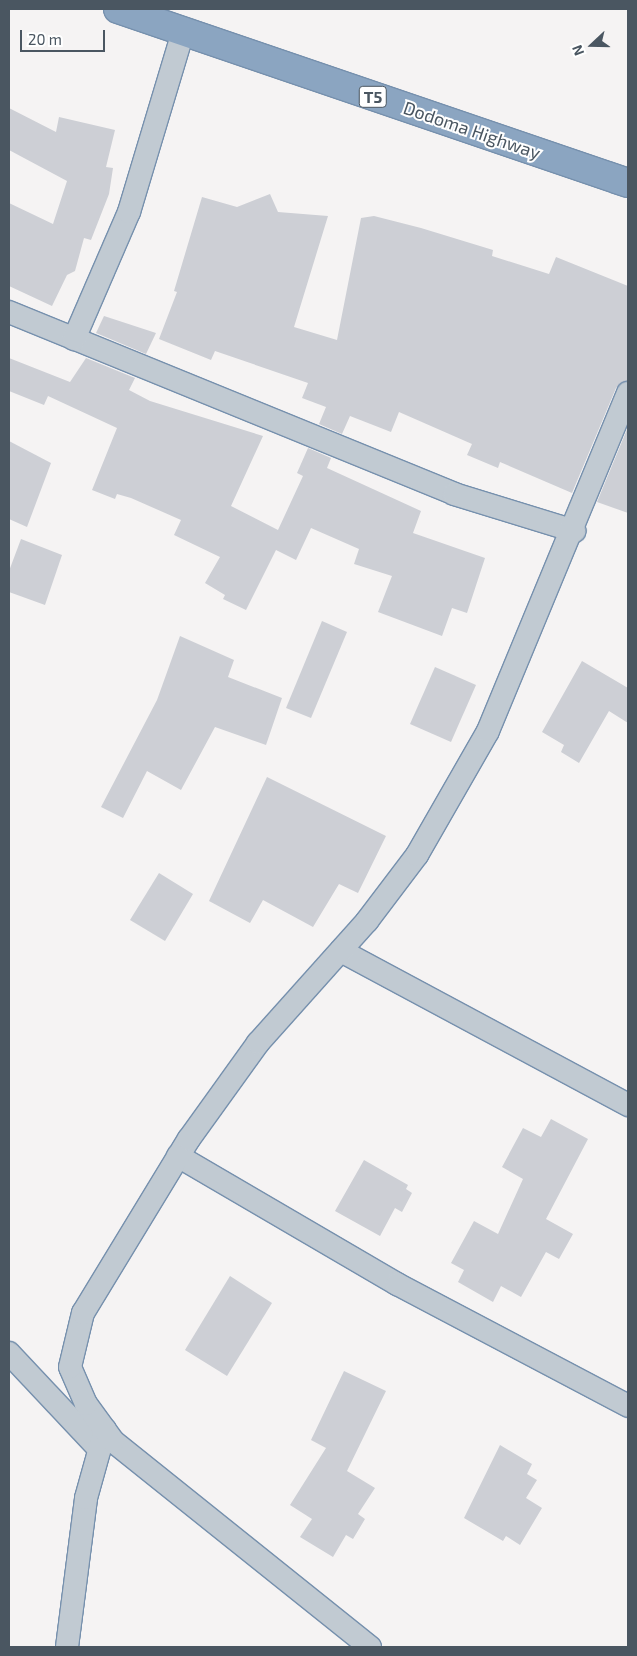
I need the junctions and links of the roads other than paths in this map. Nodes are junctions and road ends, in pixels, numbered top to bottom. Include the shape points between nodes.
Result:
1 (118, 9) edge
2 (183, 32) junction
3 (628, 183) edge
4 (9, 312) edge
5 (74, 339) junction
6 (628, 393) edge
7 (574, 532) junction
8 (341, 950) junction
9 (628, 1105) edge
10 (178, 1156) junction
11 (9, 1353) edge
12 (628, 1406) edge
13 (102, 1439) junction
14 (67, 1647) edge
15 (370, 1647) edge

1 - 2 highway, Dodoma Highway / T5
2 - 3 highway, Dodoma Highway / T5
2 - 5 street via 126,220
4 - 5 street
5 - 7 street via 454,494
6 - 7 street
7 - 8 street via 488,731 417,855
8 - 9 street
8 - 10 street via 258,1043
10 - 12 street via 397,1284
10 - 13 street via 83,1313 70,1366
11 - 13 street
13 - 14 street via 86,1498
13 - 15 street via 152,1474

